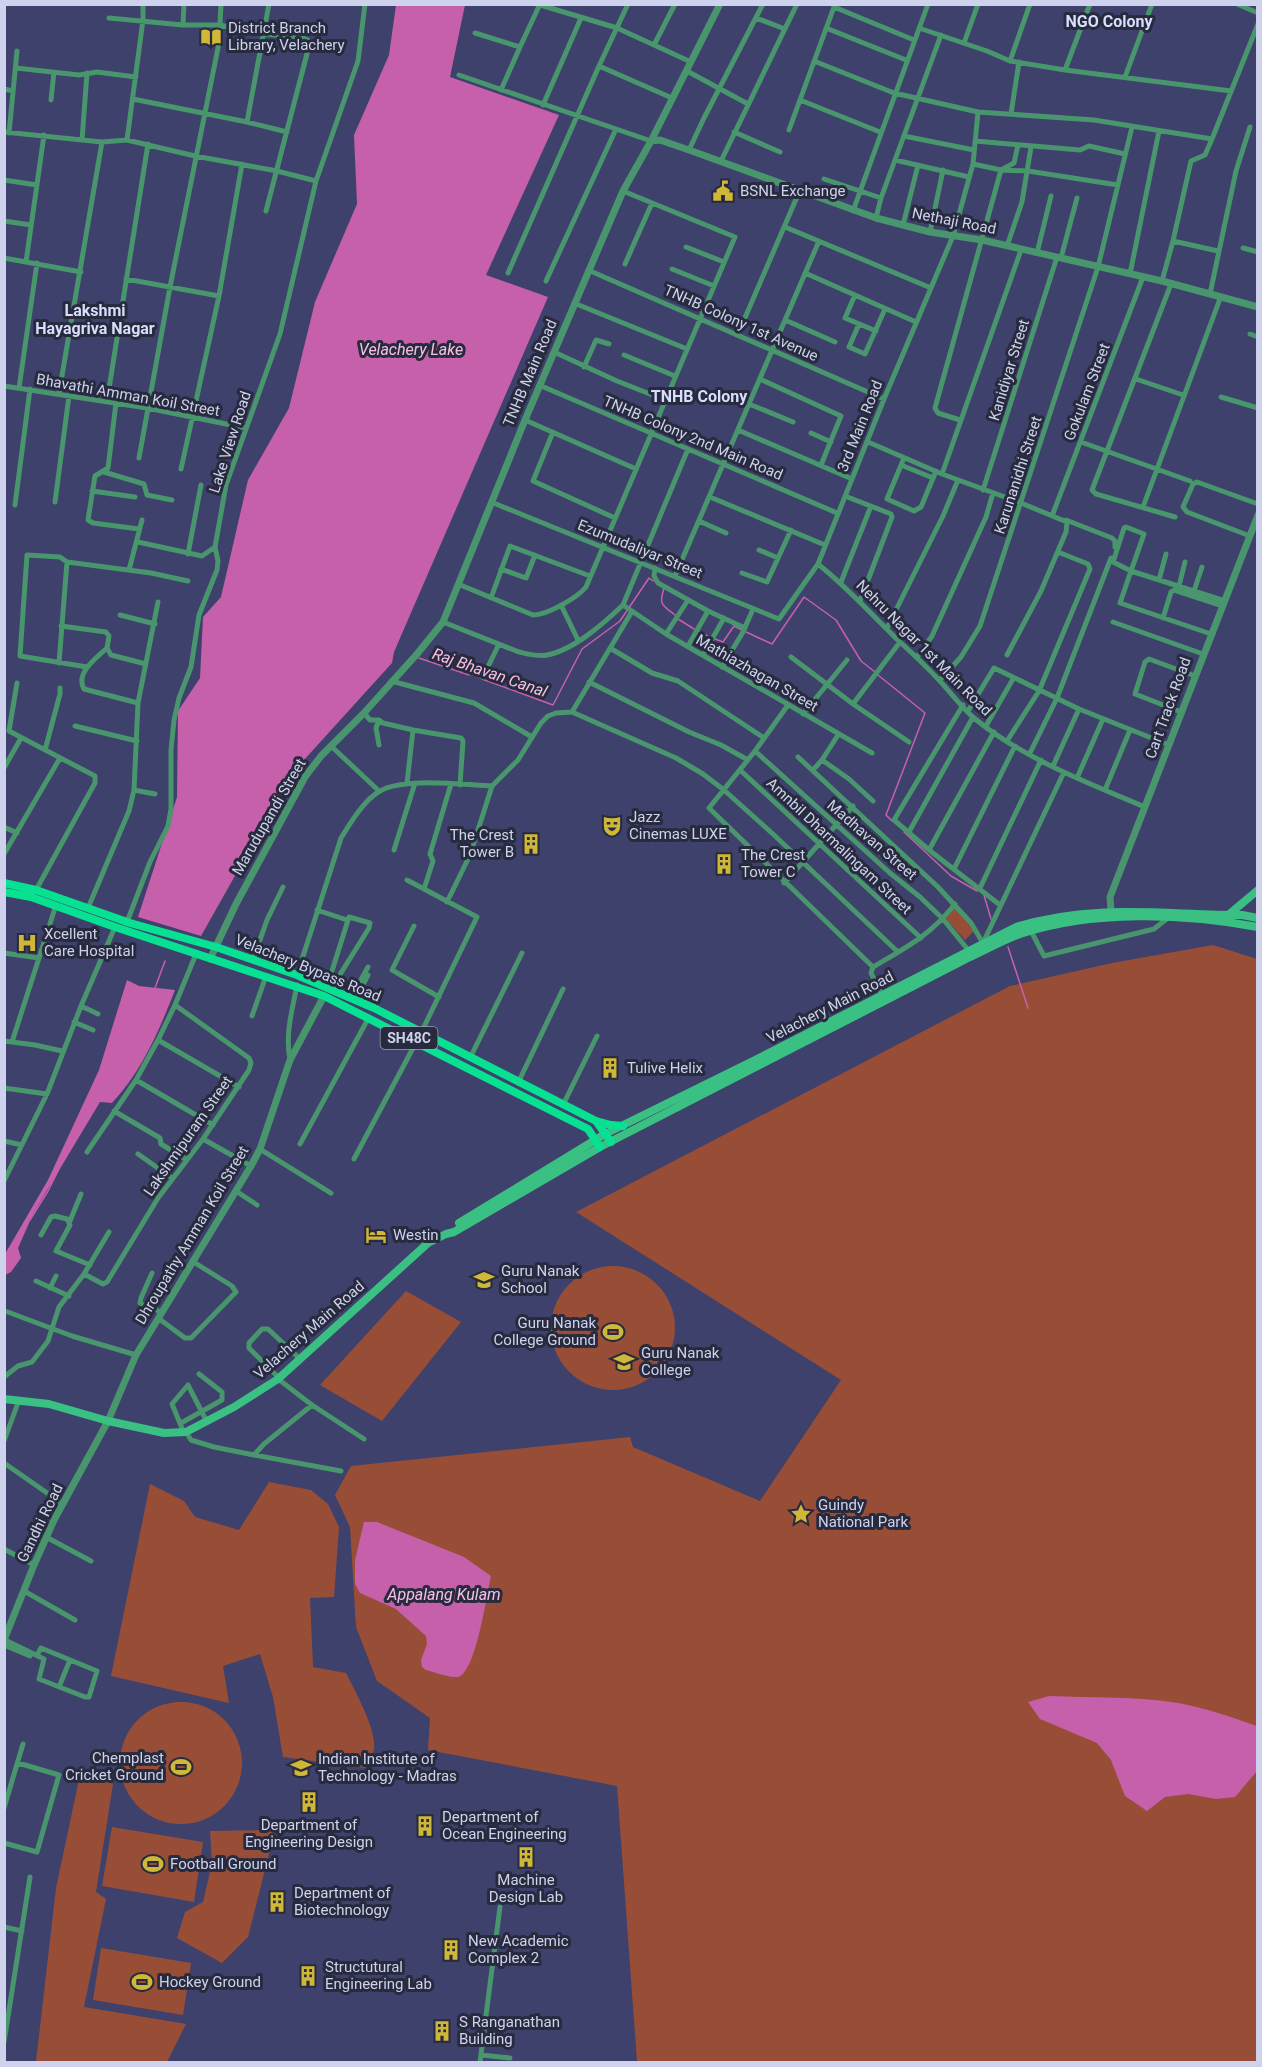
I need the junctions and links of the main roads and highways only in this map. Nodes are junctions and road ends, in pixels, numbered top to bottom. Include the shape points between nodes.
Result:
1 (4, 883) edge
2 (1257, 890) edge
3 (4, 892) edge
4 (1228, 915) junction
5 (1257, 918) edge
6 (1220, 922) junction
7 (1257, 927) edge
8 (326, 990) junction
9 (596, 1121) junction
10 (623, 1126) junction
11 (608, 1138) junction
12 (598, 1143) junction
13 (4, 1399) edge

1 - 8 main road, Velachery Bypass Road / SH48C via 216,947 297,975
2 - 4 main road
3 - 8 main road, Velachery Bypass Road / SH48C via 56,905 297,986
4 - 5 main road, Velachery Main Road
4 - 6 main road
4 - 10 main road, Velachery Main Road via 1111,911 1042,919 1016,927
6 - 7 main road, Velachery Main Road
6 - 11 main road, Velachery Main Road via 1138,916 1076,920 1017,935
8 - 9 main road, Velachery Bypass Road / SH48C via 353,999
8 - 12 main road, Velachery Bypass Road / SH48C via 416,1042 588,1129
9 - 10 main road
9 - 11 main road, Velachery Bypass Road / SH48C
10 - 11 main road, Velachery Main Road
11 - 12 main road, Velachery Main Road
12 - 13 main road, Velachery Main Road via 428,1243 279,1378 185,1432 164,1433 49,1404

